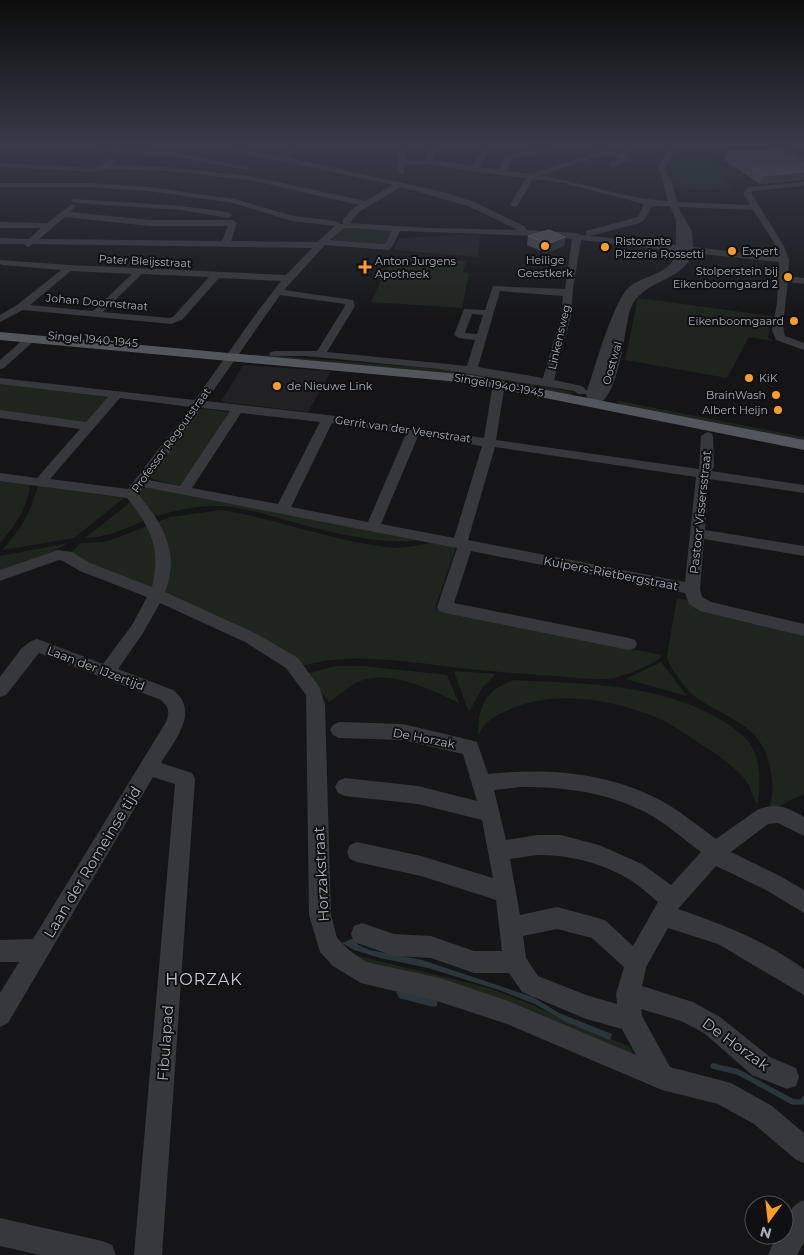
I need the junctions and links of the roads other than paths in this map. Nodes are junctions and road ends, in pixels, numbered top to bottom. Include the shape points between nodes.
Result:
1 (73, 205) edge
2 (130, 205) edge
3 (244, 205) edge
4 (366, 205) edge
5 (472, 205) edge
6 (648, 205) edge
7 (669, 205) edge
8 (674, 205) junction
9 (754, 205) edge
10 (259, 208) junction
11 (756, 208) junction
12 (64, 214) junction
13 (239, 218) junction
14 (0, 224) edge
15 (344, 225) junction
16 (50, 226) junction
17 (397, 228) junction
18 (525, 233) junction
19 (580, 237) junction
20 (0, 241) edge
21 (30, 242) junction
22 (226, 243) junction
23 (320, 243) junction
24 (685, 249) junction
25 (784, 260) junction
26 (2, 263) edge
27 (69, 268) junction
28 (140, 272) junction
29 (216, 275) junction
30 (287, 278) junction
31 (658, 278) joint
32 (783, 278) junction
33 (804, 281) edge
34 (569, 291) junction
35 (278, 292) junction
36 (782, 303) joint
37 (21, 307) junction
38 (489, 313) junction
39 (95, 314) junction
40 (0, 330) edge
41 (482, 338) junction
42 (28, 340) junction
43 (804, 347) edge
44 (276, 354) junction
45 (320, 355) junction
46 (231, 356) junction
47 (0, 366) edge
48 (472, 369) junction
49 (0, 381) edge
50 (548, 382) junction
51 (498, 385) junction
52 (117, 394) junction
53 (593, 396) junction
54 (198, 404) junction
55 (237, 409) junction
56 (0, 414) edge
57 (328, 419) junction
58 (89, 426) junction
59 (414, 431) junction
60 (707, 436) dead end
61 (804, 436) edge
62 (490, 441) junction
63 (804, 445) edge
64 (703, 473) junction
65 (0, 476) edge
66 (40, 482) junction
67 (140, 482) junction
68 (804, 489) edge
69 (184, 490) junction
70 (130, 494) junction
71 (282, 510) junction
72 (373, 526) junction
73 (697, 533) junction
74 (463, 544) junction
75 (804, 551) edge
76 (0, 576) edge
77 (692, 588) junction
78 (157, 595) junction
79 (804, 630) edge
80 (629, 644) dead end
81 (106, 673) junction
82 (3, 682) edge
83 (178, 707) joint
84 (339, 730) dead end
85 (148, 767) junction
86 (484, 783) junction
87 (345, 787) dead end
88 (491, 813) junction
89 (804, 827) edge
90 (356, 852) dead end
91 (498, 852) junction
92 (714, 853) junction
93 (506, 893) junction
94 (804, 902) edge
95 (668, 907) junction
96 (511, 928) junction
97 (362, 934) dead end
98 (0, 950) edge
99 (38, 950) junction
100 (515, 962) junction
101 (636, 963) junction
102 (804, 983) edge
103 (628, 994) junction
104 (0, 1015) edge
105 (630, 1019) junction
106 (787, 1077) dead end
107 (662, 1078) junction
108 (804, 1150) edge
109 (804, 1214) edge
110 (0, 1232) edge
111 (102, 1255) edge
112 (148, 1255) edge
113 (782, 1255) edge

1 - 12 street
2 - 13 street via 182,208
3 - 10 street
4 - 15 street, Professor Regoutstraat via 356,210
5 - 18 street via 521,228
6 - 19 street via 637,221
7 - 8 street
8 - 11 street
8 - 24 street
9 - 11 street
10 - 13 street
10 - 15 street via 300,219
11 - 25 street via 780,246
12 - 13 street via 150,222
12 - 16 street
13 - 22 street
14 - 16 street
15 - 17 street
15 - 23 street, Professor Regoutstraat
16 - 21 street
17 - 18 street
17 - 23 street via 388,247
18 - 19 street
19 - 24 street
19 - 34 street, Linkensweg
20 - 21 street
21 - 22 street
21 - 26 street
22 - 23 street
23 - 30 street, Professor Regoutstraat
24 - 25 street
24 - 31 street, Oostwal via 686,260 682,266
25 - 32 street
26 - 27 street, Pater Bleijsstraat
27 - 28 street, Pater Bleijsstraat
27 - 37 street
28 - 29 street, Pater Bleijsstraat
28 - 39 street
29 - 30 street, Pater Bleijsstraat
29 - 39 street, Johan Doornstraat via 178,318 171,321
30 - 35 street, Professor Regoutstraat
31 - 53 street, Oostwal via 631,297
32 - 33 street
32 - 36 street
34 - 38 street via 496,288
34 - 50 street, Linkensweg via 566,316
35 - 45 street via 349,302 350,306
35 - 46 street, Professor Regoutstraat
36 - 43 street via 777,330 780,338
37 - 39 street, Johan Doornstraat
37 - 40 street
38 - 41 street
38 - 41 street via 468,311 459,335
40 - 42 main road, Singel 1940-1945
40 - 46 main road, Singel 1940-1945
41 - 48 street
42 - 46 main road, Singel 1940-1945
42 - 47 street
44 - 45 street, Singel 1940-1945
44 - 46 main road, Singel 1940-1945
44 - 53 main road, Singel 1940-1945 via 465,370
45 - 48 street, Singel 1940-1945
46 - 51 main road, Singel 1940-1945 via 430,374
46 - 54 street, Professor Regoutstraat
48 - 50 street, Singel 1940-1945
49 - 52 street, Gerrit van der Veenstraat
50 - 53 street, Singel 1940-1945 via 578,388
51 - 53 main road, Singel 1940-1945
51 - 62 street
52 - 54 street, Gerrit van der Veenstraat
52 - 58 street
53 - 61 main road, Singel 1940-1945
53 - 63 main road, Singel 1940-1945
54 - 55 street, Gerrit van der Veenstraat
54 - 67 street, Professor Regoutstraat
55 - 57 street, Gerrit van der Veenstraat
55 - 69 street
56 - 58 street
57 - 59 street, Gerrit van der Veenstraat
57 - 71 street
58 - 66 street
59 - 62 street, Gerrit van der Veenstraat
59 - 72 street
60 - 64 street, Pastoor Vissersstraat via 707,467
62 - 64 street, Gerrit van der Veenstraat
62 - 74 street
64 - 68 street, Gerrit van der Veenstraat
64 - 73 street, Pastoor Vissersstraat
65 - 66 street
66 - 70 street
67 - 69 street, Kuipers-Rietbergstraat
67 - 70 street, Professor Regoutstraat
69 - 71 street, Kuipers-Rietbergstraat
70 - 78 street, Professor Regoutstraat via 152,522 162,547 164,574
71 - 72 street, Kuipers-Rietbergstraat
72 - 74 street, Kuipers-Rietbergstraat
73 - 75 street
73 - 77 street, Pastoor Vissersstraat
74 - 77 street, Kuipers-Rietbergstraat
74 - 80 street via 445,607
76 - 78 street, Horzakstraat via 58,554
77 - 79 street, Kuipers-Rietbergstraat via 695,600 706,607
78 - 81 street, Professor Regoutstraat
78 - 107 street, Horzakstraat via 251,638 292,663 314,693 320,915 328,944 341,958 361,972 440,990 508,1013
81 - 82 street, Laan der IJzertijd via 37,645
81 - 83 street, Laan der IJzertijd via 167,695
83 - 85 street, Laan der Romeinse tijd via 174,725
84 - 86 street, De Horzak via 403,732 470,748
85 - 99 street, Laan der Romeinse tijd
85 - 112 street, Fibulapad via 185,779
86 - 88 street, De Horzak
86 - 92 street via 555,779 608,788 653,806
87 - 88 street via 418,795
88 - 91 street, De Horzak
89 - 92 street via 780,814 764,816
90 - 93 street via 421,866
91 - 93 street, De Horzak
91 - 95 street via 537,845 561,845 599,855 635,871
92 - 94 street
92 - 95 street
93 - 96 street, De Horzak
95 - 101 street
95 - 102 street via 786,968
96 - 100 street, De Horzak
96 - 101 street via 557,918 598,929
97 - 100 street via 394,945 430,947 474,962
98 - 99 street
99 - 104 street, Laan der Romeinse tijd
100 - 105 street, De Horzak via 530,984 586,1007
101 - 103 street
103 - 105 street
103 - 106 street, De Horzak via 685,1010 712,1025 761,1066
105 - 107 street
107 - 108 street, Horzakstraat via 722,1092 763,1115
109 - 113 street
110 - 111 street

